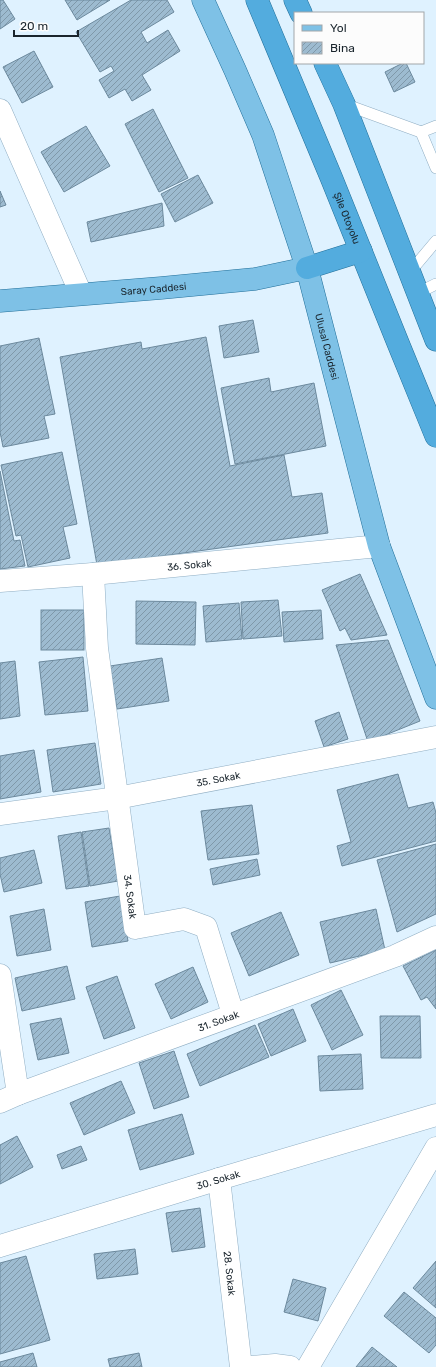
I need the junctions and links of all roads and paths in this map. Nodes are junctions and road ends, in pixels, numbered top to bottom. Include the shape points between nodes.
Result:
1 (203, 0) edge
2 (257, 0) edge
3 (295, 0) edge
4 (301, 12) edge
5 (325, 64) edge
6 (344, 104) junction
7 (0, 110) edge
8 (436, 126) edge
9 (421, 132) junction
10 (436, 168) edge
11 (434, 245) edge
12 (361, 251) junction
13 (307, 268) junction
14 (410, 272) junction
15 (427, 288) edge
16 (81, 294) junction
17 (0, 301) edge
18 (436, 340) edge
19 (436, 436) edge
20 (379, 546) junction
21 (93, 574) junction
22 (0, 581) edge
23 (436, 698) edge
24 (436, 737) edge
25 (117, 798) junction
26 (0, 814) edge
27 (436, 937) edge
28 (0, 975) edge
29 (233, 1014) junction
30 (9, 1098) edge
31 (436, 1115) edge
32 (436, 1148) edge
33 (219, 1179) junction
34 (0, 1246) edge
35 (241, 1367) edge
36 (250, 1367) edge
37 (290, 1367) edge
38 (308, 1367) edge

1 - 13 main road, Ulusal Caddesi via 263,135
2 - 12 highway, Şile Otoyolu
3 - 4 highway
5 - 6 highway
6 - 9 lane
6 - 14 highway
7 - 16 street
8 - 9 lane
9 - 10 lane
11 - 14 lane
12 - 13 highway
12 - 19 highway, Şile Otoyolu
13 - 16 main road, Saray Caddesi via 255,279
13 - 20 main road, Ulusal Caddesi
14 - 15 highway
15 - 18 highway
16 - 17 main road, Saray Caddesi
20 - 21 street, 36. Sokak
20 - 23 main road, Ulusal Caddesi
21 - 22 street, 36. Sokak
21 - 25 street via 97,648
24 - 25 street, 35. Sokak
25 - 26 street, 35. Sokak
25 - 29 street, 34. Sokak via 135,928 184,920 206,927
27 - 29 street, 31. Sokak via 395,956
28 - 30 street
29 - 30 street, 31. Sokak
31 - 33 street, 30. Sokak
32 - 38 street
33 - 34 street, 30. Sokak
33 - 35 street, 28. Sokak
36 - 37 street

